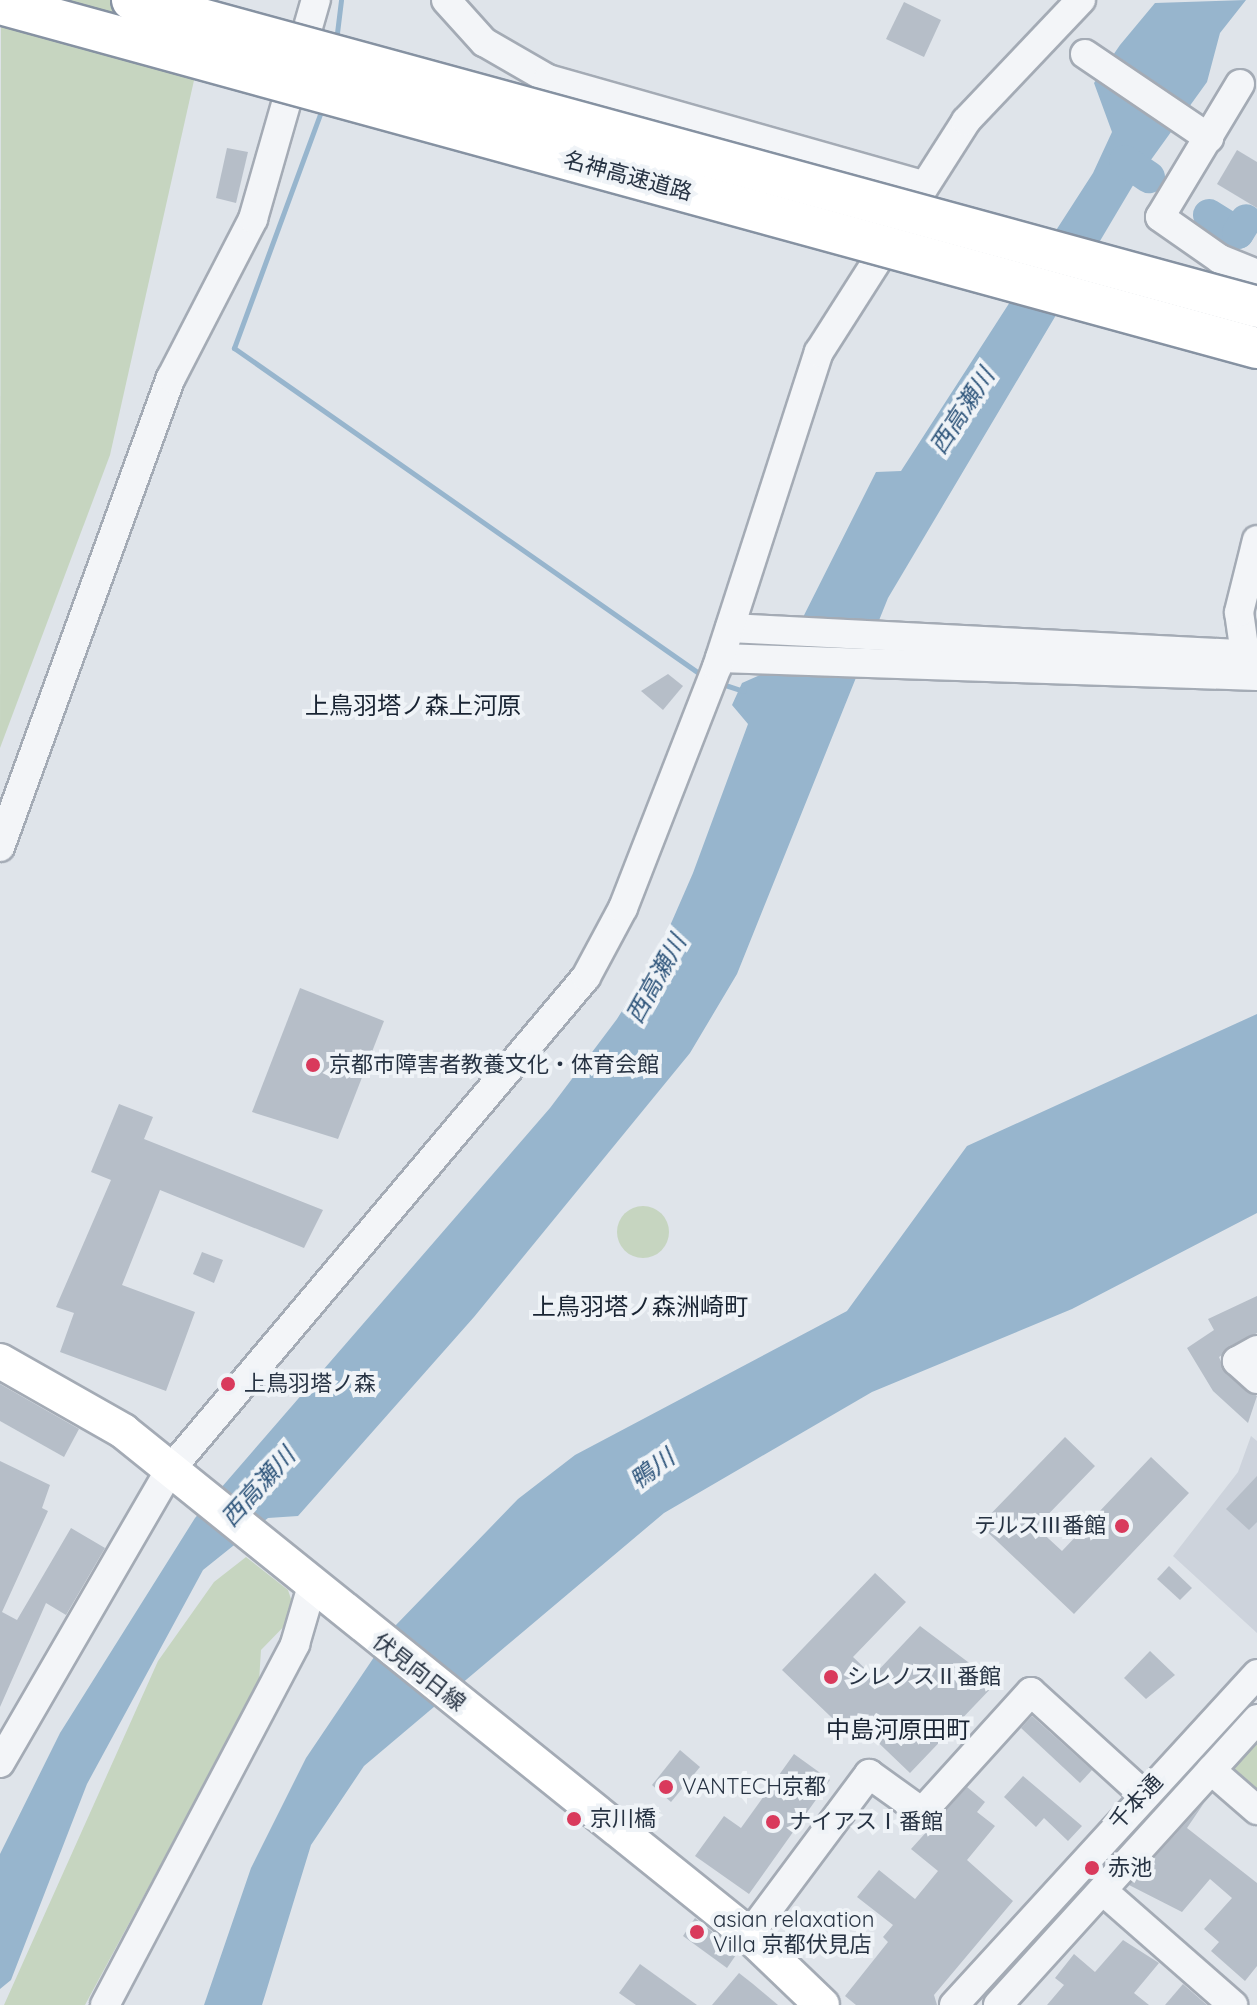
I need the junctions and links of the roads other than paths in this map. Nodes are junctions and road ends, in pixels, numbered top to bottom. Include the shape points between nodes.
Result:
1 (132, 0) edge
2 (316, 0) edge
3 (446, 0) edge
4 (0, 4) edge
5 (1077, 4) edge
6 (1085, 54) junction
7 (1034, 55) junction
8 (1240, 84) dead end
9 (1209, 138) junction
10 (920, 184) junction
11 (1257, 274) edge
12 (1257, 307) edge
13 (1257, 348) edge
14 (1257, 540) edge
15 (1257, 606) edge
16 (730, 628) junction
17 (936, 654) junction
18 (720, 658) junction
19 (1250, 665) edge
20 (0, 847) edge
21 (1257, 1350) edge
22 (0, 1361) edge
23 (1257, 1379) edge
24 (177, 1475) junction
25 (315, 1589) junction
26 (1257, 1674) edge
27 (1257, 1719) edge
28 (0, 1763) edge
29 (1211, 1770) junction
30 (1143, 1794) junction
31 (1257, 1810) edge
32 (1103, 1891) junction
33 (749, 1935) junction
34 (105, 2005) edge
35 (822, 2005) edge
36 (954, 2005) edge
37 (998, 2005) edge
38 (1233, 2005) edge

1 - 12 highway, 名神高速道路, bridge
2 - 20 street via 253,219 171,378
3 - 10 street via 484,42 548,79
4 - 13 highway, 名神高速道路, bridge
5 - 6 street
5 - 7 street
6 - 7 street
6 - 9 street
7 - 10 street via 975,111
8 - 9 street
9 - 11 street via 1160,217 1220,259
10 - 16 street via 819,352 791,423
14 - 19 street via 1239,612
15 - 19 street
16 - 17 street
16 - 18 street
17 - 18 street
17 - 19 street
18 - 24 street via 623,908 572,998
21 - 23 street via 1237,1361
22 - 24 main road, 伏見向日線 via 91,1410
24 - 25 main road, 伏見向日線
24 - 28 street
25 - 33 main road, 伏見向日線
25 - 34 street via 295,1644
26 - 30 street, 千本通
27 - 29 street
29 - 31 street
29 - 32 street
30 - 33 street via 1031,1692 922,1812 869,1774
30 - 36 street, 千本通
32 - 37 street
32 - 38 street
33 - 35 main road, 伏見向日線

